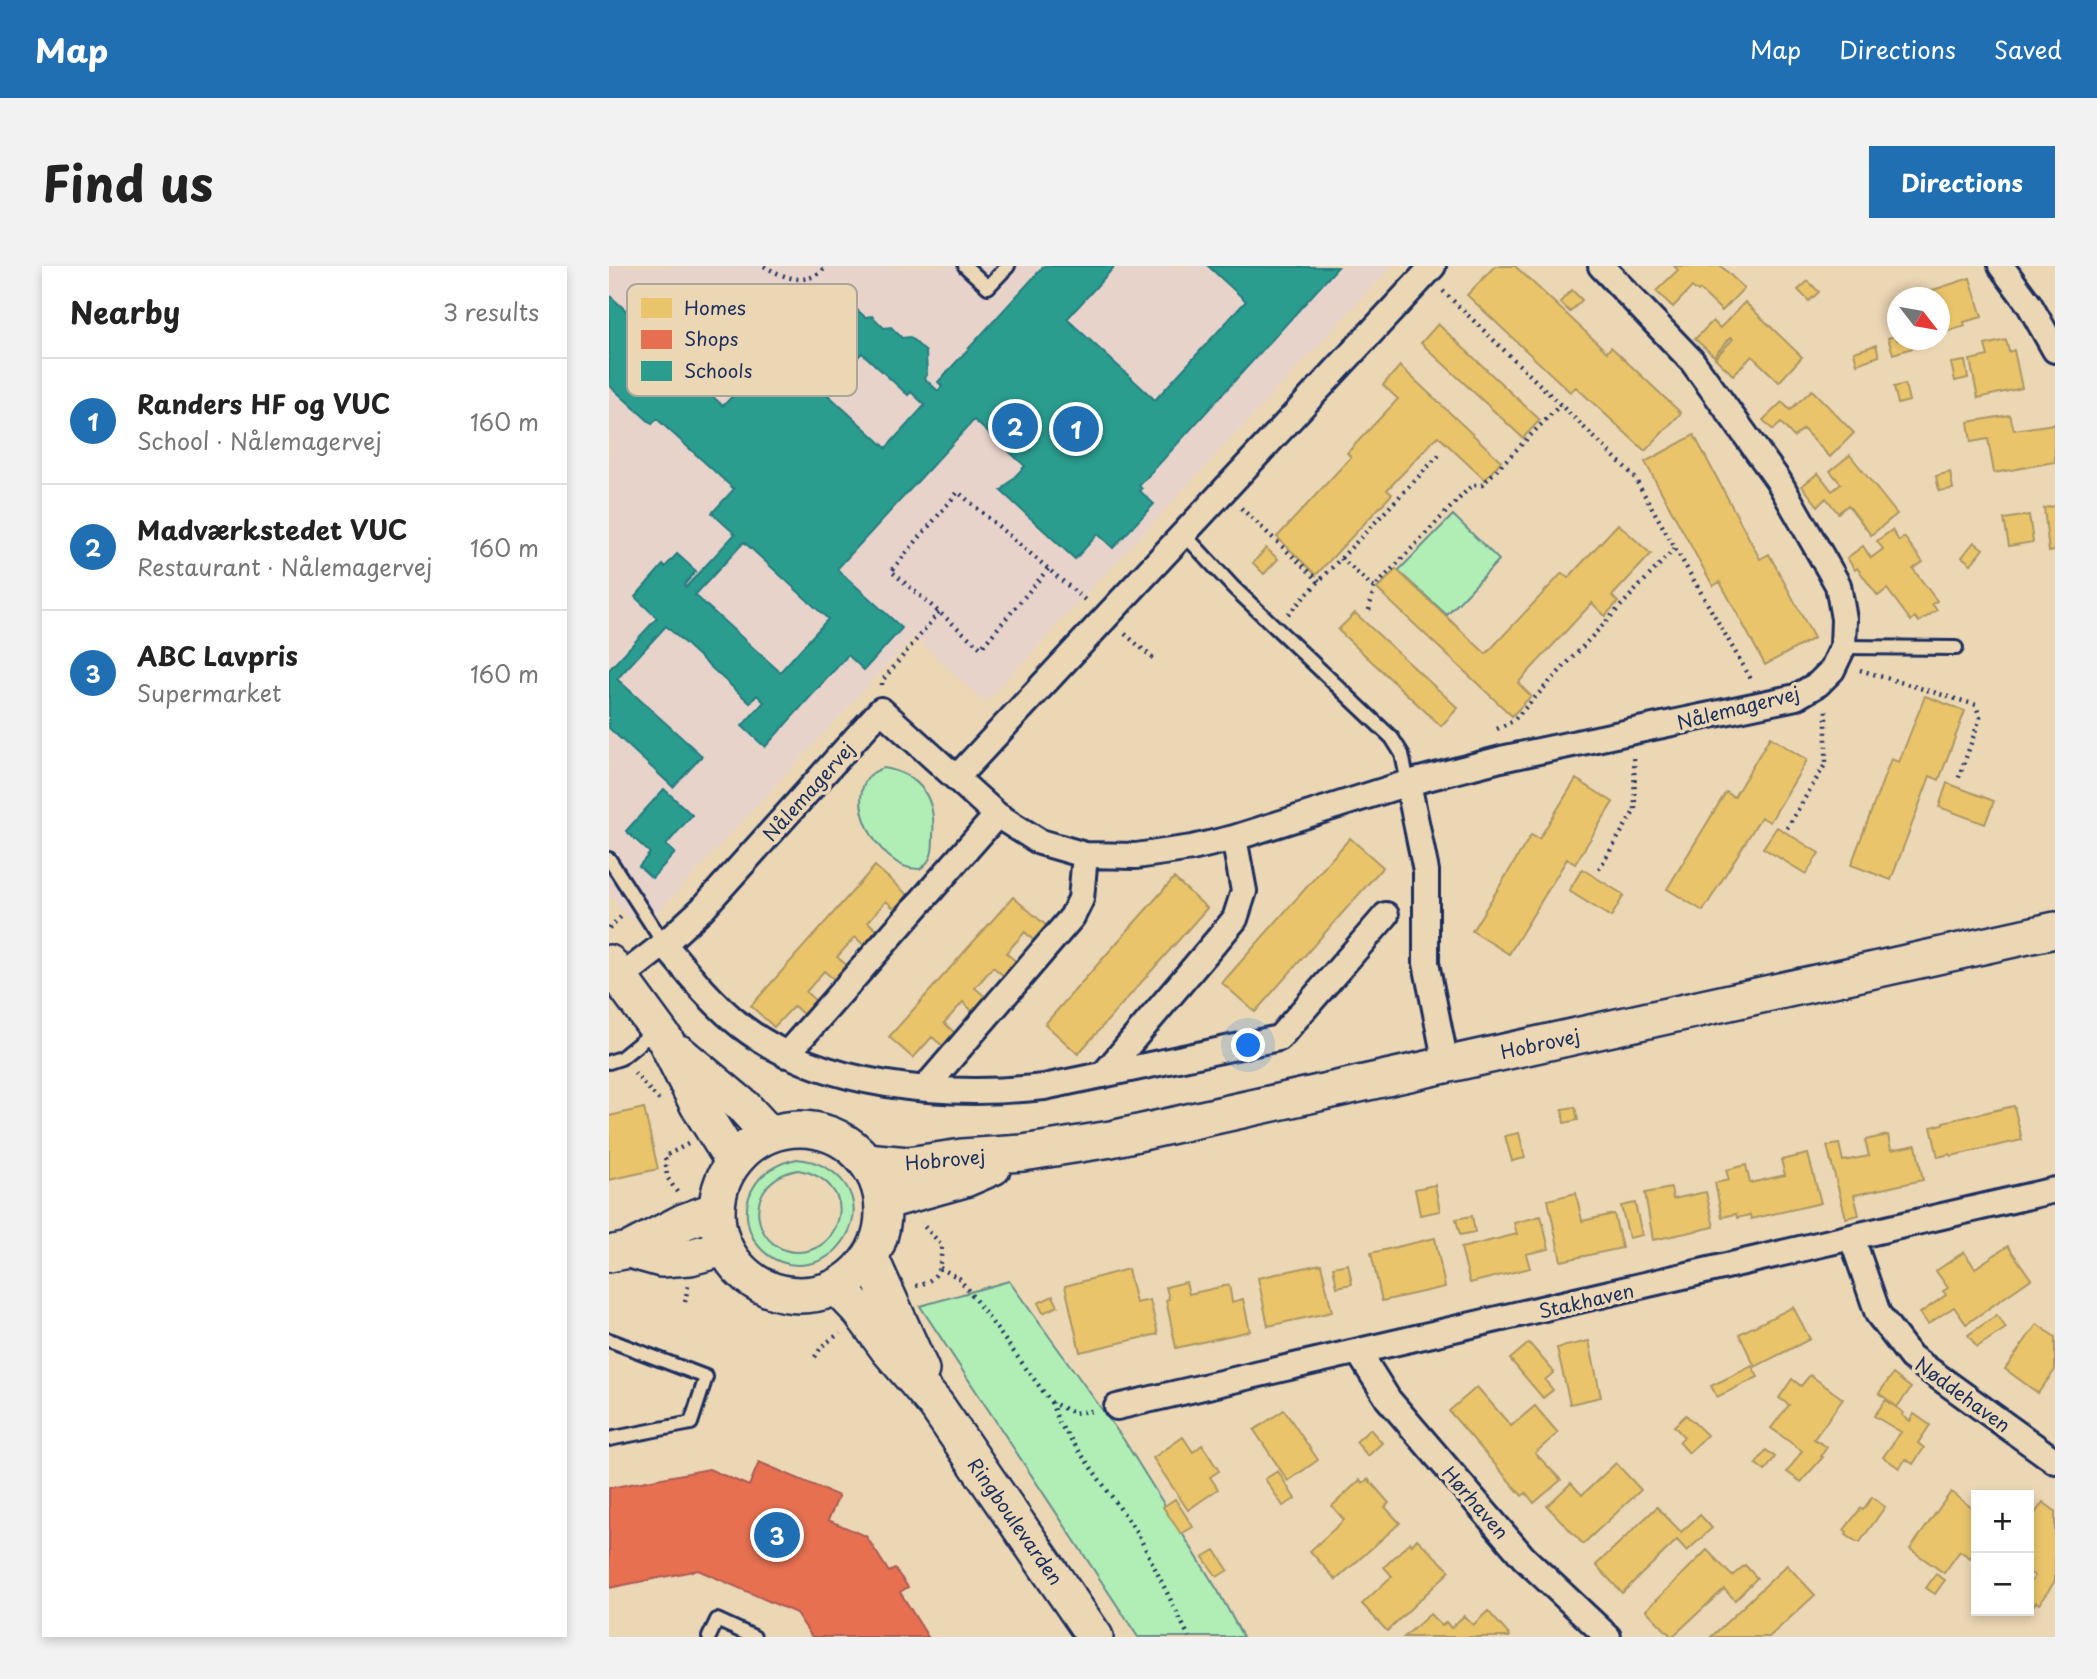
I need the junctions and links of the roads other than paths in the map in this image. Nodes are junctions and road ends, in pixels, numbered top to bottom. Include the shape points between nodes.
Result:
1 (965, 266) edge
2 (1008, 266) edge
3 (1601, 266) edge
4 (2001, 266) edge
5 (1424, 269) edge
6 (2055, 350) edge
7 (1183, 533) junction
8 (1956, 648) dead end
9 (1840, 654) junction
10 (957, 777) junction
11 (1408, 783) junction
12 (997, 815) junction
13 (1234, 838) junction
14 (1085, 855) junction
15 (609, 859) edge
16 (1386, 915) dead end
17 (2055, 929) edge
18 (664, 944) junction
19 (615, 971) edge
20 (661, 1035) junction
21 (786, 1055) junction
22 (615, 1060) edge
23 (1446, 1064) junction
24 (1103, 1075) junction
25 (925, 1088) junction
26 (769, 1134) junction
27 (1023, 1153) junction
28 (733, 1161) junction
29 (866, 1161) junction
30 (2055, 1190) edge
31 (883, 1202) junction
32 (716, 1210) junction
33 (1852, 1238) junction
34 (724, 1248) junction
35 (619, 1252) edge
36 (870, 1257) junction
37 (837, 1287) junction
38 (609, 1340) edge
39 (1359, 1353) junction
40 (936, 1405) junction
41 (1117, 1407) road end
42 (609, 1439) edge
43 (2055, 1461) edge
44 (709, 1637) edge
45 (754, 1637) edge
46 (1095, 1637) edge
47 (1608, 1637) edge

1 - 2 lane via 988,287
3 - 9 street via 1692,361 1778,480 1838,585 1844,619
4 - 6 street
5 - 7 street
7 - 10 street
7 - 11 lane via 1392,738 1402,754
8 - 9 lane
9 - 11 street, Nålemagervej via 1818,684 1796,696
10 - 12 street, Nålemagervej
10 - 18 street, Nålemagervej via 881,710 702,909
11 - 13 street, Nålemagervej
11 - 23 street via 1426,870 1426,963
12 - 14 street, Nålemagervej via 1040,842
12 - 21 street
13 - 14 street, Nålemagervej via 1136,856
13 - 24 street via 1244,891 1235,919
14 - 25 street via 1081,899 1072,917
15 - 18 lane
16 - 24 street via 1279,1038
17 - 23 main road, Hobrovej
18 - 19 street, Nålemagervej
18 - 21 street via 706,994 743,1027
19 - 20 main road
20 - 22 lane
20 - 26 main road
20 - 28 main road
21 - 25 street via 858,1079
23 - 27 main road, Hobrovej via 1111,1139
24 - 25 street via 1005,1091
26 - 28 main road
26 - 29 main road via 811,1129 842,1140
27 - 29 main road, Hobrovej via 908,1165
27 - 31 main road, Hobrovej via 965,1179
28 - 32 main road via 724,1176
29 - 31 main road
30 - 33 street, Stakhaven
31 - 36 main road via 881,1231
32 - 34 main road
32 - 35 main road
33 - 39 street, Stakhaven
33 - 43 street, Nøddehaven via 1878,1314 1911,1357
34 - 35 main road via 661,1259
34 - 37 main road via 739,1270 760,1286 785,1294 811,1295
36 - 37 main road via 856,1275
36 - 40 main road, Ringboulevarden
37 - 40 main road, Ringboulevarden
38 - 42 lane via 706,1377 691,1423
39 - 41 street, Stakhaven
39 - 47 street, Hørhaven via 1388,1399 1524,1558
40 - 46 main road, Ringboulevarden
44 - 45 lane via 716,1620

